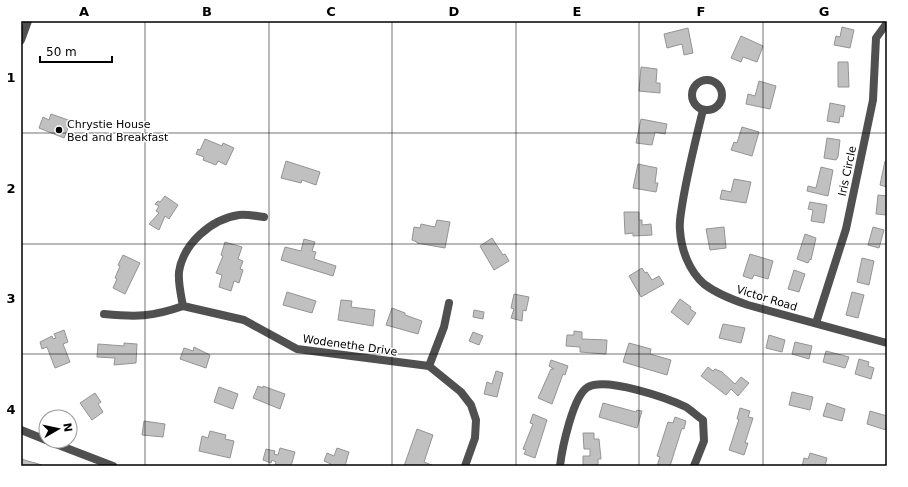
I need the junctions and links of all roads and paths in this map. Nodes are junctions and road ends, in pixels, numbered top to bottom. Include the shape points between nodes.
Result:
1 (28, 21) edge
2 (887, 23) edge
3 (21, 40) edge
4 (703, 110) dead end
5 (264, 217) dead end
6 (449, 303) dead end
7 (183, 306) junction
8 (104, 314) dead end
9 (816, 324) junction
10 (887, 343) edge
11 (429, 366) junction
12 (21, 430) edge
13 (38, 437) edge
14 (70, 449) edge
15 (113, 466) edge
16 (465, 466) edge
17 (560, 466) edge
18 (694, 466) edge

1 - 3 street
2 - 9 street, Iris Circle via 876,38 873,100 846,229
4 - 9 street, Victor Road via 684,190 679,228 691,268 704,284 728,298
5 - 7 street via 240,215 224,219 208,228 190,245 179,272
6 - 11 street via 444,327
7 - 8 street via 138,317
7 - 11 street, Wodenethe Drive via 244,320 297,349
9 - 10 street, Victor Road
11 - 16 street via 461,392 471,405 476,420 475,438
12 - 13 street
14 - 15 street
17 - 18 street via 562,445 580,395 588,387 604,384 624,386 685,407 703,420 704,441

